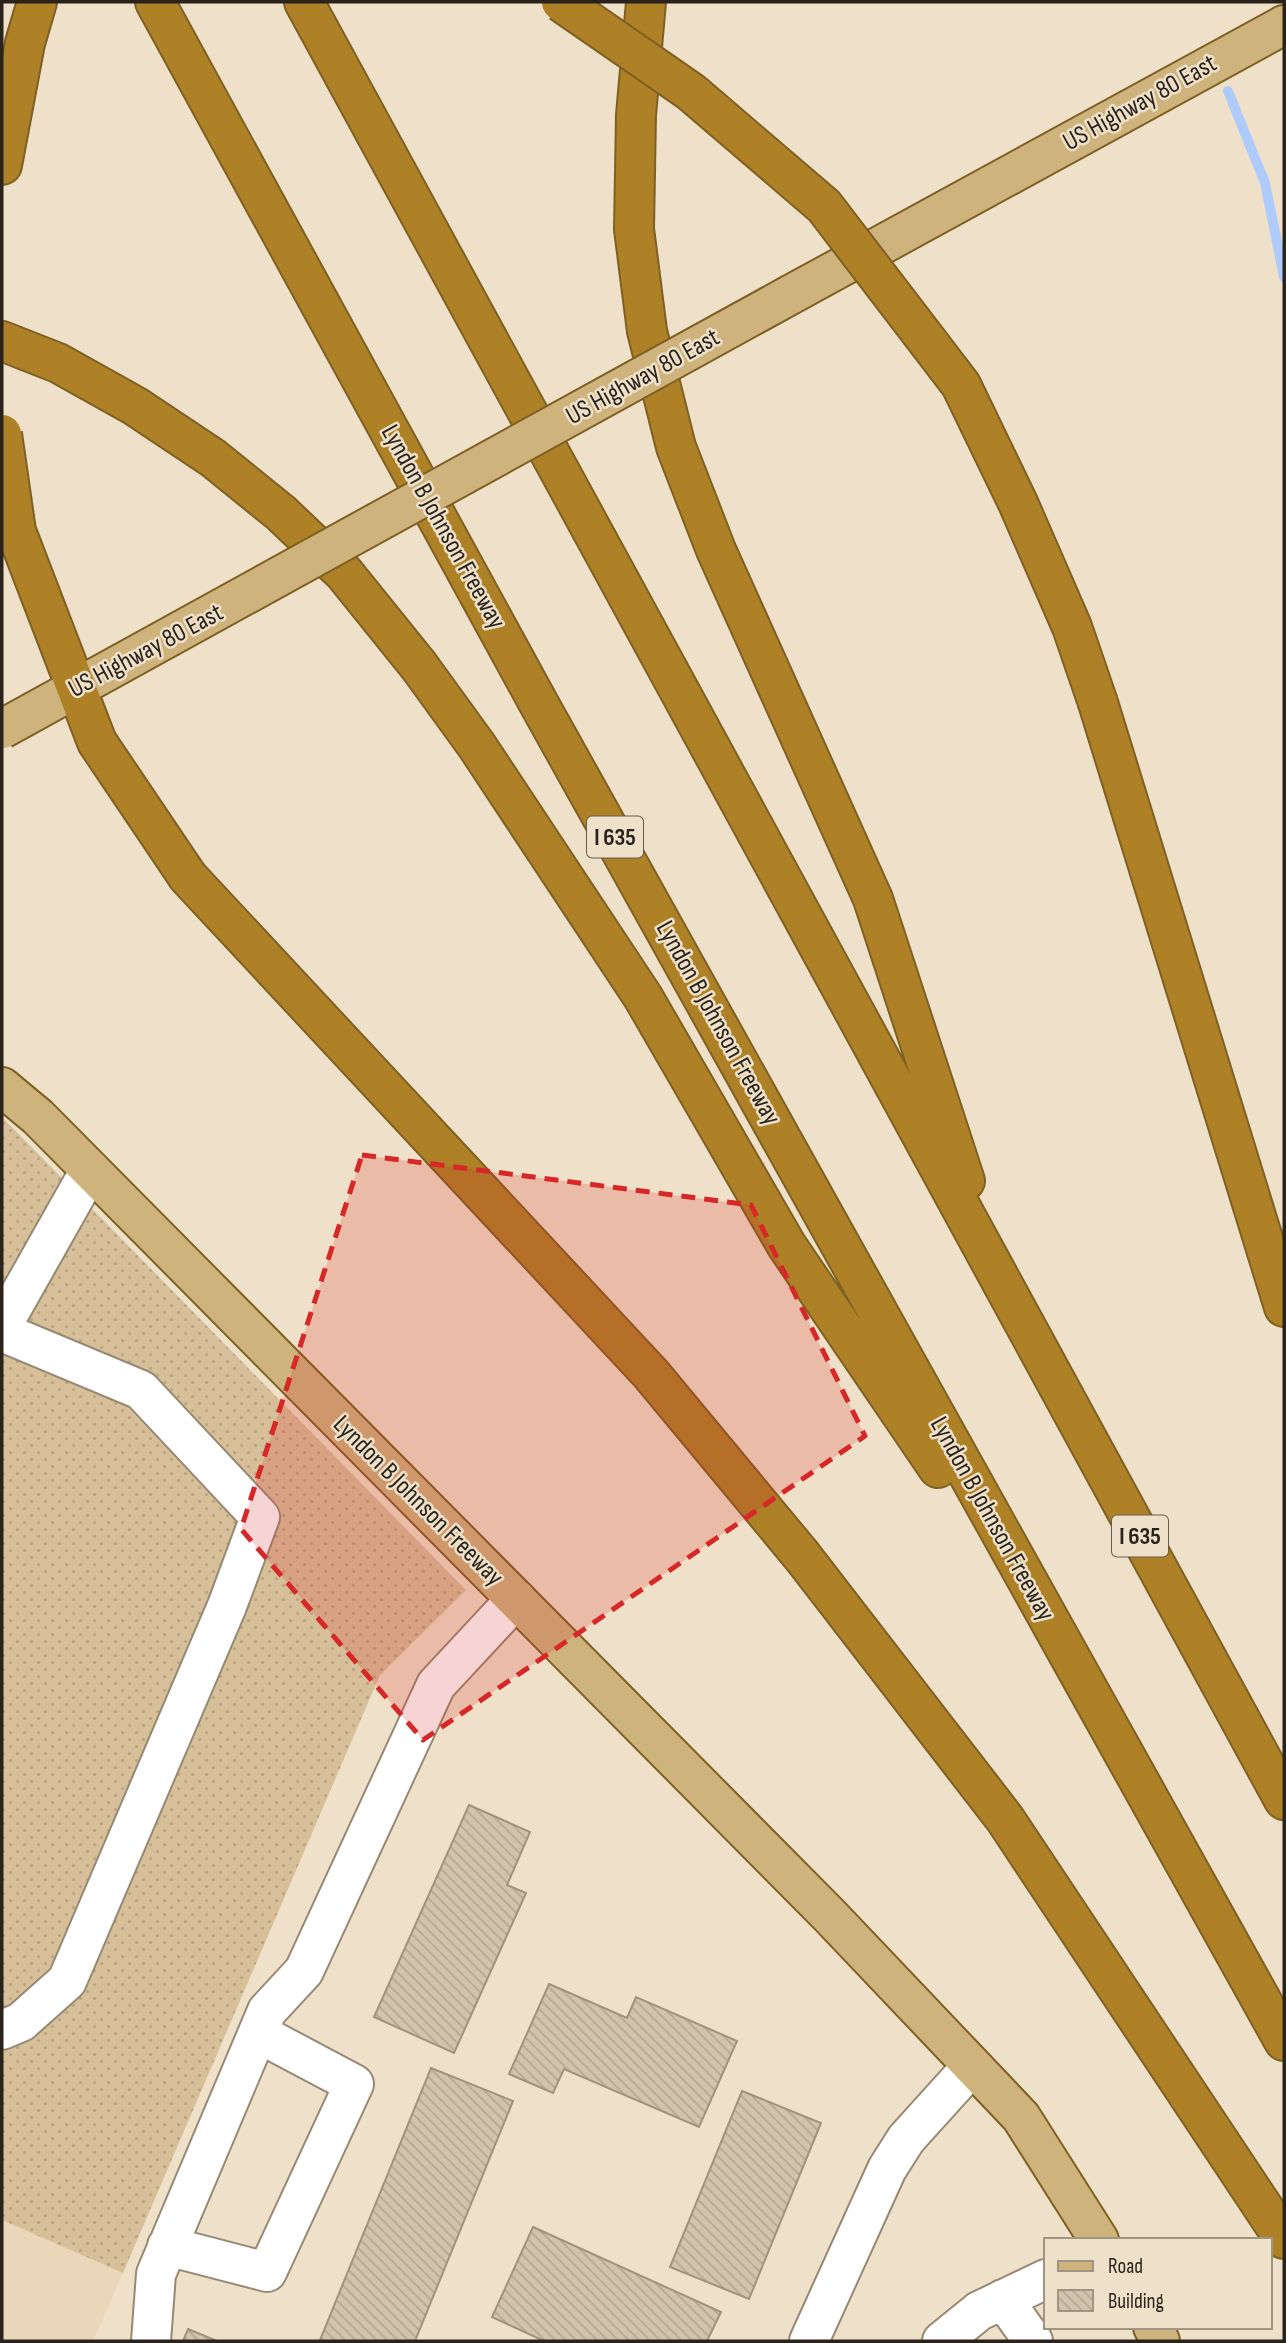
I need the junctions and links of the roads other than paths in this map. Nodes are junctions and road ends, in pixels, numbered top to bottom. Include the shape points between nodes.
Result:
1 (37, 2) edge
2 (155, 2) edge
3 (304, 2) edge
4 (561, 2) edge
5 (646, 2) edge
6 (1284, 25) edge
7 (2, 165) edge
8 (2, 341) edge
9 (2, 434) edge
10 (2, 729) edge
11 (2, 1087) edge
12 (90, 1170) junction
13 (995, 1272) junction
14 (1284, 1307) edge
15 (2, 1326) edge
16 (2, 1332) edge
17 (516, 1599) junction
18 (1077, 1671) junction
19 (1284, 1800) edge
20 (2, 2030) edge
21 (258, 2033) junction
22 (1284, 2041) edge
23 (972, 2066) junction
24 (1098, 2238) edge
25 (1284, 2239) edge
26 (167, 2246) junction
27 (1044, 2280) edge
28 (1003, 2299) junction
29 (151, 2341) edge
30 (809, 2341) edge
31 (942, 2341) edge
32 (1033, 2341) edge

1 - 7 highway
2 - 18 highway, Lyndon B Johnson Freeway / I 635
3 - 13 highway, I 635
4 - 14 highway, bridge via 691,92 824,206 961,385 1072,627
5 - 13 highway via 636,116 634,229 647,331 676,447 716,550 873,899
6 - 10 main road, US Highway 80 East, bridge
8 - 18 highway via 58,363 202,450 281,513 344,573 477,746 643,997 787,1246
9 - 25 highway, bridge via 16,531 97,742 188,877 651,1374 802,1556 1004,1819
11 - 12 main road, Lyndon B Johnson Freeway
12 - 15 lane
12 - 17 main road, Lyndon B Johnson Freeway
13 - 19 highway, I 635
16 - 20 lane via 141,1390 260,1517 227,1606 67,1981 21,2022
17 - 21 lane via 436,1685 304,1971 267,2011
17 - 23 main road, Lyndon B Johnson Freeway
18 - 22 highway, Lyndon B Johnson Freeway / I 635
21 - 26 lane
21 - 26 lane via 354,2084 267,2272
23 - 24 main road, Lyndon B Johnson Freeway via 1021,2117
23 - 30 lane via 906,2139 887,2169
26 - 29 lane via 156,2274
27 - 28 lane
28 - 31 lane via 979,2311
28 - 32 lane

